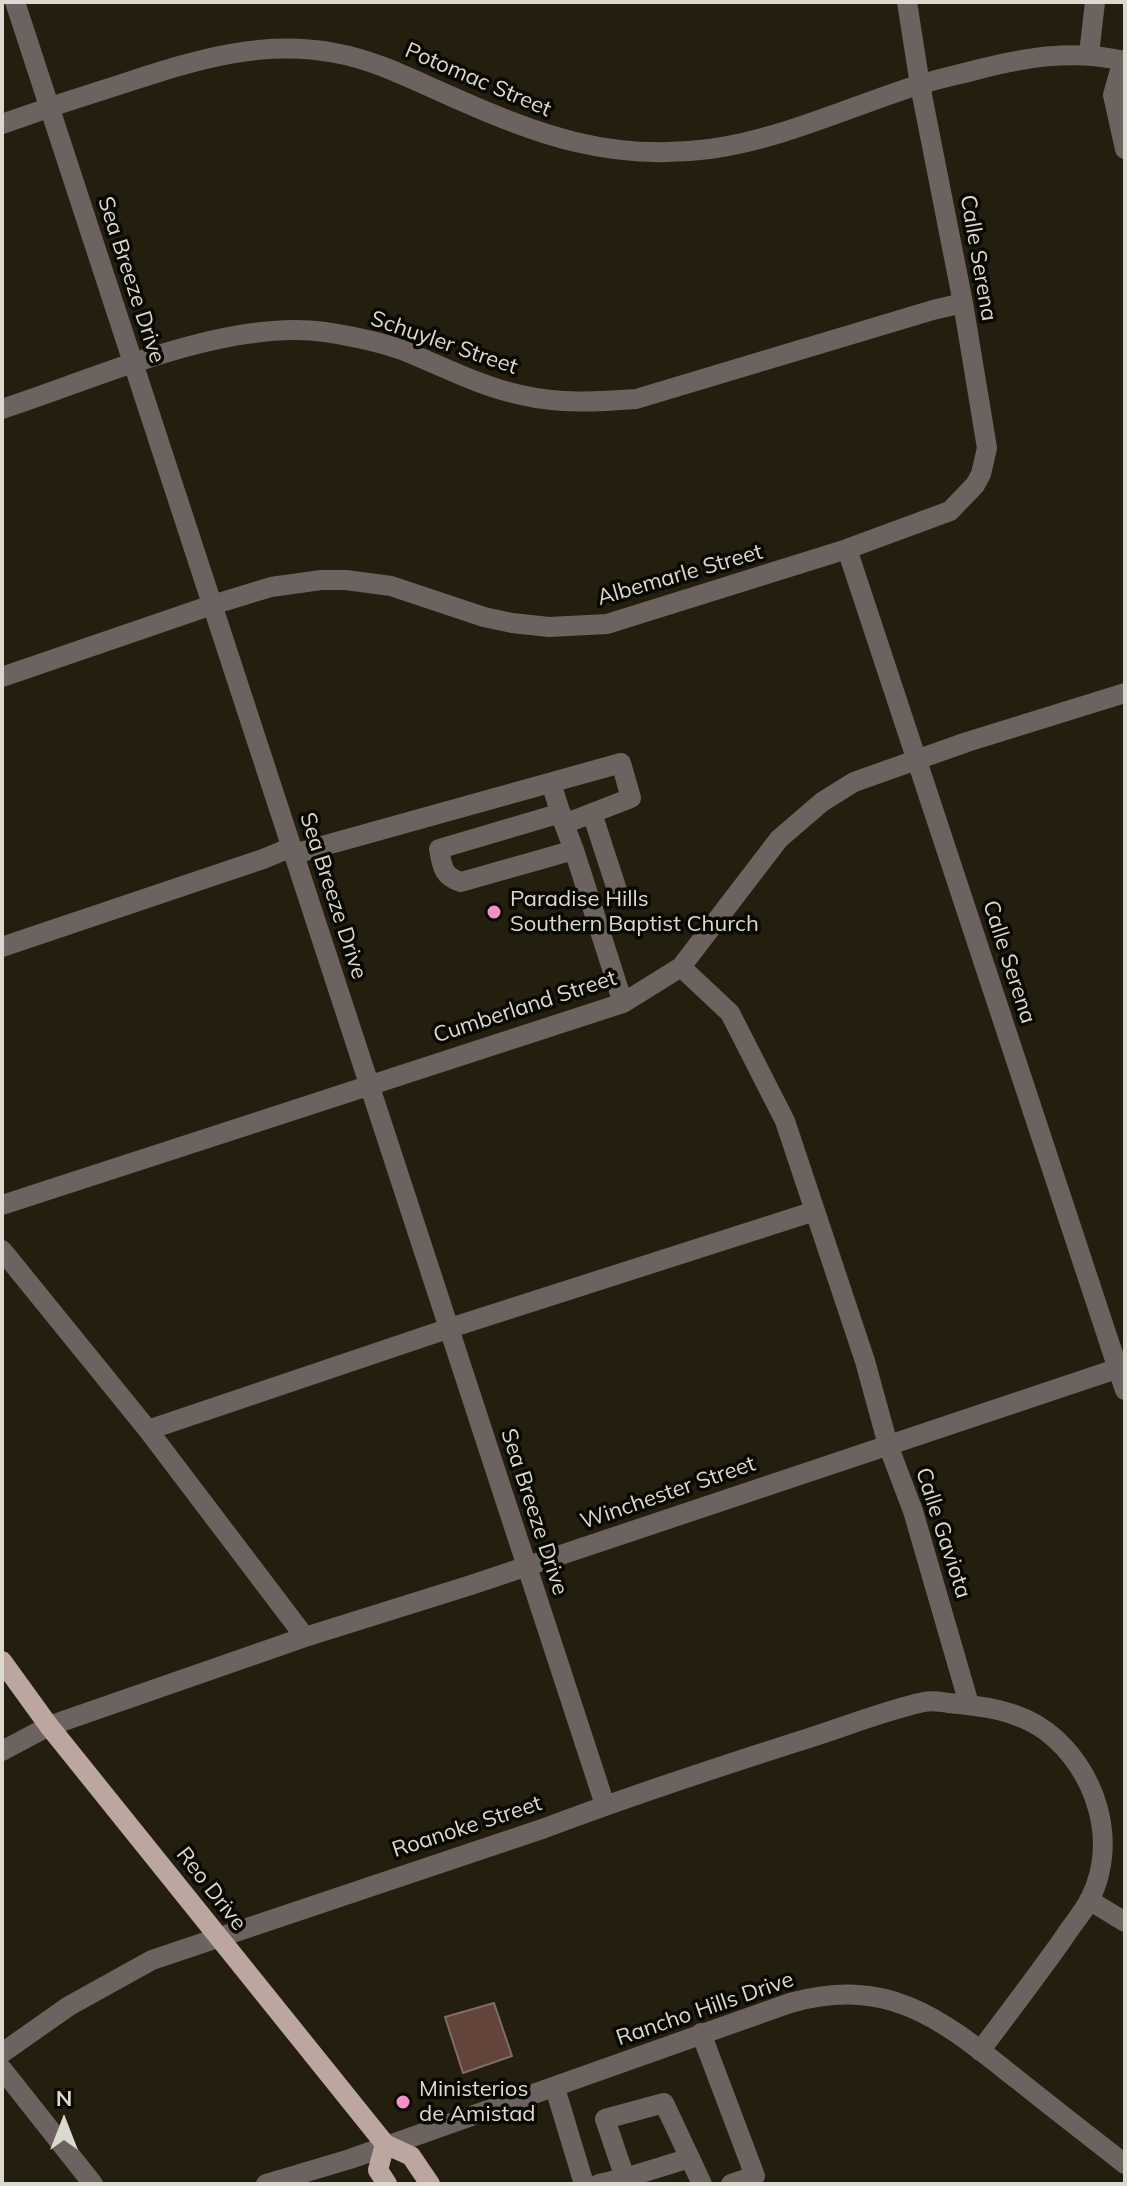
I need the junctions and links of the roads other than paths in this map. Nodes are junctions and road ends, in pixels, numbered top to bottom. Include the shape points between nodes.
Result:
1 (15, 2) edge
2 (907, 2) edge
3 (1095, 2) edge
4 (1089, 54) junction
5 (1124, 60) edge
6 (920, 85) junction
7 (49, 107) junction
8 (2, 124) edge
9 (1125, 149) edge
10 (963, 303) junction
11 (133, 364) junction
12 (2, 409) edge
13 (950, 511) joint
14 (847, 549) junction
15 (212, 605) junction
16 (2, 677) edge
17 (1125, 693) edge
18 (917, 759) junction
19 (551, 783) junction
20 (592, 813) junction
21 (563, 819) junction
22 (414, 822) junction
23 (439, 849) junction
24 (293, 850) junction
25 (574, 850) junction
26 (618, 893) dead end
27 (2, 947) edge
28 (681, 967) junction
29 (623, 1003) junction
30 (369, 1084) junction
31 (2, 1205) edge
32 (815, 1211) junction
33 (2, 1250) edge
34 (450, 1328) junction
35 (1121, 1367) edge
36 (1125, 1390) edge
37 (148, 1430) junction
38 (888, 1445) junction
39 (527, 1566) junction
40 (305, 1637) junction
41 (2, 1661) edge
42 (969, 1704) junction
43 (49, 1726) junction
44 (2, 1751) edge
45 (605, 1805) junction
46 (1089, 1900) junction
47 (1125, 1922) edge
48 (218, 1937) junction
49 (701, 2033) junction
50 (980, 2051) junction
51 (2, 2053) edge
52 (2, 2069) edge
53 (555, 2088) junction
54 (385, 2144) junction
55 (690, 2158) junction
56 (1125, 2164) edge
57 (312, 2177) edge
58 (625, 2178) junction
59 (93, 2184) edge
60 (266, 2184) edge
61 (387, 2184) edge
62 (430, 2184) edge
63 (584, 2184) edge
64 (599, 2184) edge
65 (702, 2184) edge
66 (731, 2184) edge

1 - 7 street, Sea Breeze Drive
2 - 6 street, Calle Serena
3 - 4 street
4 - 5 street, Potomac Street
4 - 6 street, Potomac Street via 1025,58
5 - 9 street via 1113,95
6 - 7 street, Potomac Street via 769,137 662,152 611,150 559,139 388,68 352,56 294,48 196,60
6 - 10 street, Calle Serena
7 - 8 street, Potomac Street
7 - 11 street, Sea Breeze Drive
10 - 11 street, Schuyler Street via 681,387 636,399 589,403 521,395 400,350 322,332 239,334
10 - 13 street, Calle Serena via 987,448 975,485
11 - 12 street, Schuyler Street
11 - 15 street, Sea Breeze Drive
13 - 14 street, Albemarle Street
14 - 15 street, Albemarle Street via 607,624 512,623 391,586 346,580 271,587
14 - 18 street, Calle Serena
15 - 16 street, Albemarle Street
15 - 24 street, Sea Breeze Drive
17 - 18 street, Cumberland Street
18 - 28 street, Cumberland Street via 854,782 779,839
18 - 35 street, Calle Serena
19 - 20 street via 621,763 631,798
19 - 21 street
19 - 22 street
20 - 21 street
20 - 26 street
21 - 23 street
21 - 25 street
22 - 23 street
22 - 24 street
23 - 25 street via 442,869 461,882
24 - 27 street
24 - 30 street, Sea Breeze Drive
25 - 29 street
28 - 29 street, Cumberland Street
28 - 32 street, Calle Gaviota via 730,1013 785,1121
29 - 30 street, Cumberland Street
30 - 31 street, Cumberland Street
30 - 34 street, Sea Breeze Drive
32 - 34 street
32 - 38 street, Calle Gaviota
33 - 37 street
34 - 37 street
34 - 39 street, Sea Breeze Drive
35 - 36 street, Calle Serena
35 - 38 street, Winchester Street
37 - 40 street
38 - 39 street, Winchester Street
38 - 42 street, Calle Gaviota via 913,1511
39 - 40 street, Winchester Street
39 - 45 street, Sea Breeze Drive
40 - 43 street, Winchester Street
41 - 43 main road, Reo Drive
42 - 45 street, Roanoke Street via 927,1701
42 - 46 street via 1007,1712 1040,1727 1079,1766 1095,1797 1102,1832 1100,1867
43 - 44 street, Winchester Street
43 - 48 main road, Reo Drive
45 - 48 street, Roanoke Street
46 - 47 street
46 - 50 street
48 - 51 street, Roanoke Street via 152,1960 69,2006
48 - 54 main road, Reo Drive
49 - 50 street, Rancho Hills Drive via 808,1998 864,1995 916,2009
49 - 53 street, Rancho Hills Drive
49 - 66 street via 755,2176
50 - 56 street, Rancho Hills Drive
52 - 59 street
53 - 54 street, Rancho Hills Drive
53 - 63 street
54 - 57 street, Rancho Hills Drive
54 - 61 main road via 378,2170
54 - 62 main road, Reo Drive via 411,2156
55 - 58 street
55 - 58 street via 664,2103 605,2119
55 - 65 street
57 - 60 street, Rancho Hills Drive
58 - 64 street

